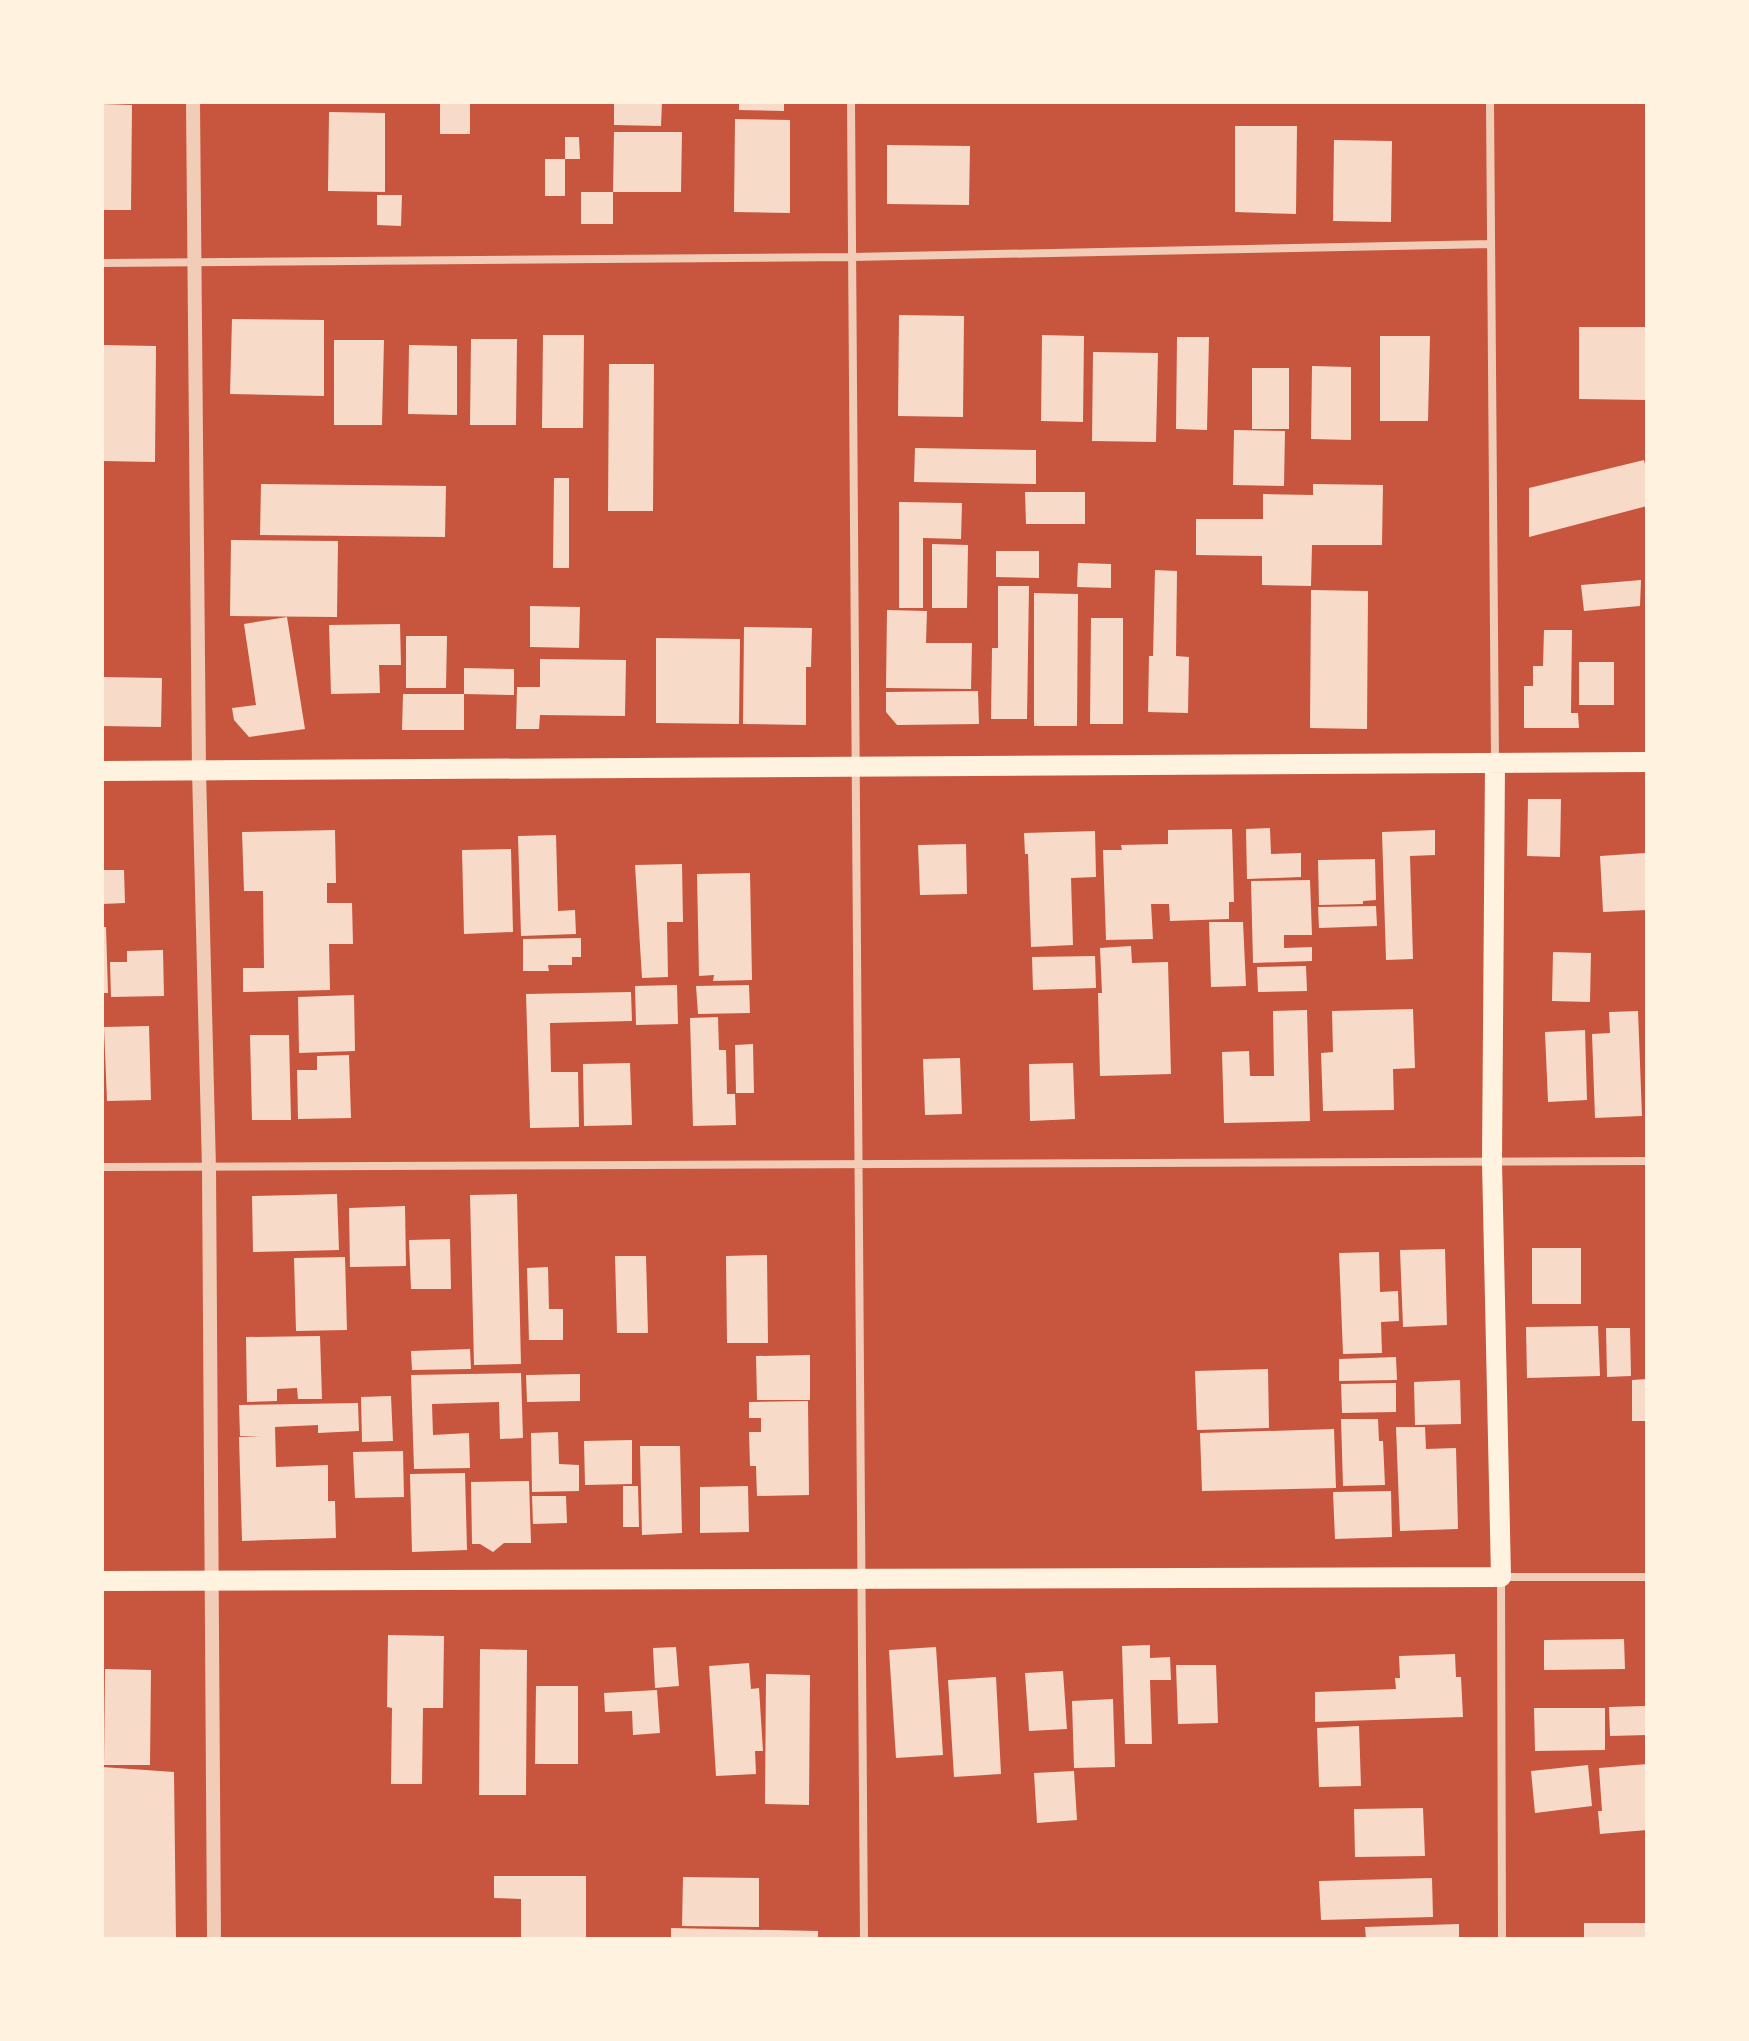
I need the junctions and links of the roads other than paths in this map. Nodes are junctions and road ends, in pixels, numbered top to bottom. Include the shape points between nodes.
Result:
1 (193, 102) edge
2 (851, 102) edge
3 (1490, 102) edge
4 (1491, 244) junction
5 (852, 257) junction
6 (192, 262) junction
7 (102, 263) edge
8 (1647, 762) edge
9 (1495, 764) junction
10 (855, 767) junction
11 (102, 771) edge
12 (199, 771) junction
13 (1647, 1161) edge
14 (1492, 1162) junction
15 (858, 1165) junction
16 (102, 1167) edge
17 (209, 1168) junction
18 (1501, 1577) junction
19 (1647, 1577) edge
20 (862, 1578) junction
21 (212, 1579) junction
22 (102, 1581) edge
23 (214, 1939) edge
24 (864, 1939) edge
25 (1502, 1939) edge

1 - 6 street
2 - 5 street
3 - 4 street
4 - 5 street
4 - 9 street
5 - 6 street
5 - 10 street
6 - 7 street
6 - 12 street
8 - 9 main road
9 - 10 main road
9 - 14 main road
10 - 12 main road
10 - 15 street
11 - 12 main road
12 - 17 street
13 - 14 street
14 - 15 street
14 - 18 main road
15 - 17 street
15 - 20 street
16 - 17 street
17 - 21 street
18 - 19 street
18 - 20 main road
18 - 25 street
20 - 21 main road
20 - 24 street
21 - 22 main road
21 - 23 street

